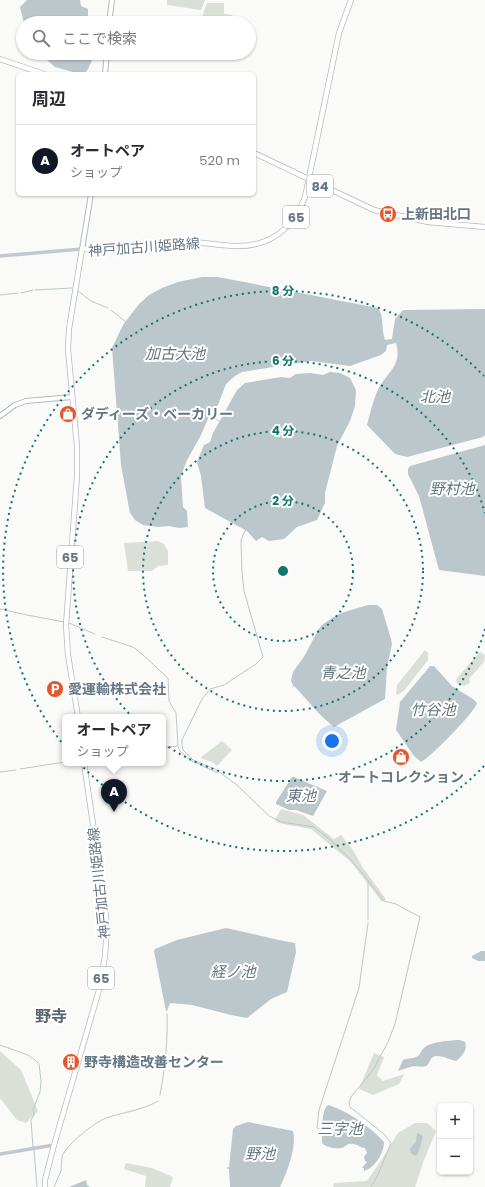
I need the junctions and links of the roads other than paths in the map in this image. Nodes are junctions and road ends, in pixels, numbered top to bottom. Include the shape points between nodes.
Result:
1 (112, 0) edge
2 (351, 0) edge
3 (110, 16) edge
4 (0, 59) edge
5 (106, 60) edge
6 (38, 72) edge
7 (105, 72) edge
8 (256, 154) edge
9 (309, 180) junction
10 (91, 196) edge
11 (485, 227) edge
12 (82, 249) junction
13 (0, 256) edge
14 (72, 397) junction
15 (0, 416) edge
16 (78, 714) edge
17 (84, 766) edge
18 (54, 1145) junction
19 (0, 1154) edge
20 (45, 1187) edge

1 - 3 main road
2 - 9 main road, 神戸加古川姫路線 / 65 via 339,33
4 - 6 main road
5 - 7 main road
8 - 9 main road, 84
9 - 11 main road, 84 via 382,213 428,222
9 - 12 main road, 神戸加古川姫路線 / 65 via 300,209 291,223 284,231 258,243 238,246 183,242
10 - 12 main road
12 - 13 street
12 - 14 main road, 神戸加古川姫路線 / 65 via 69,329
14 - 15 main road via 26,401 15,405
14 - 16 main road, 神戸加古川姫路線 / 65 via 77,476 66,625
17 - 18 main road, 神戸加古川姫路線 / 65 via 107,926 105,956 99,990
18 - 19 street
18 - 20 main road, 神戸加古川姫路線 / 65

